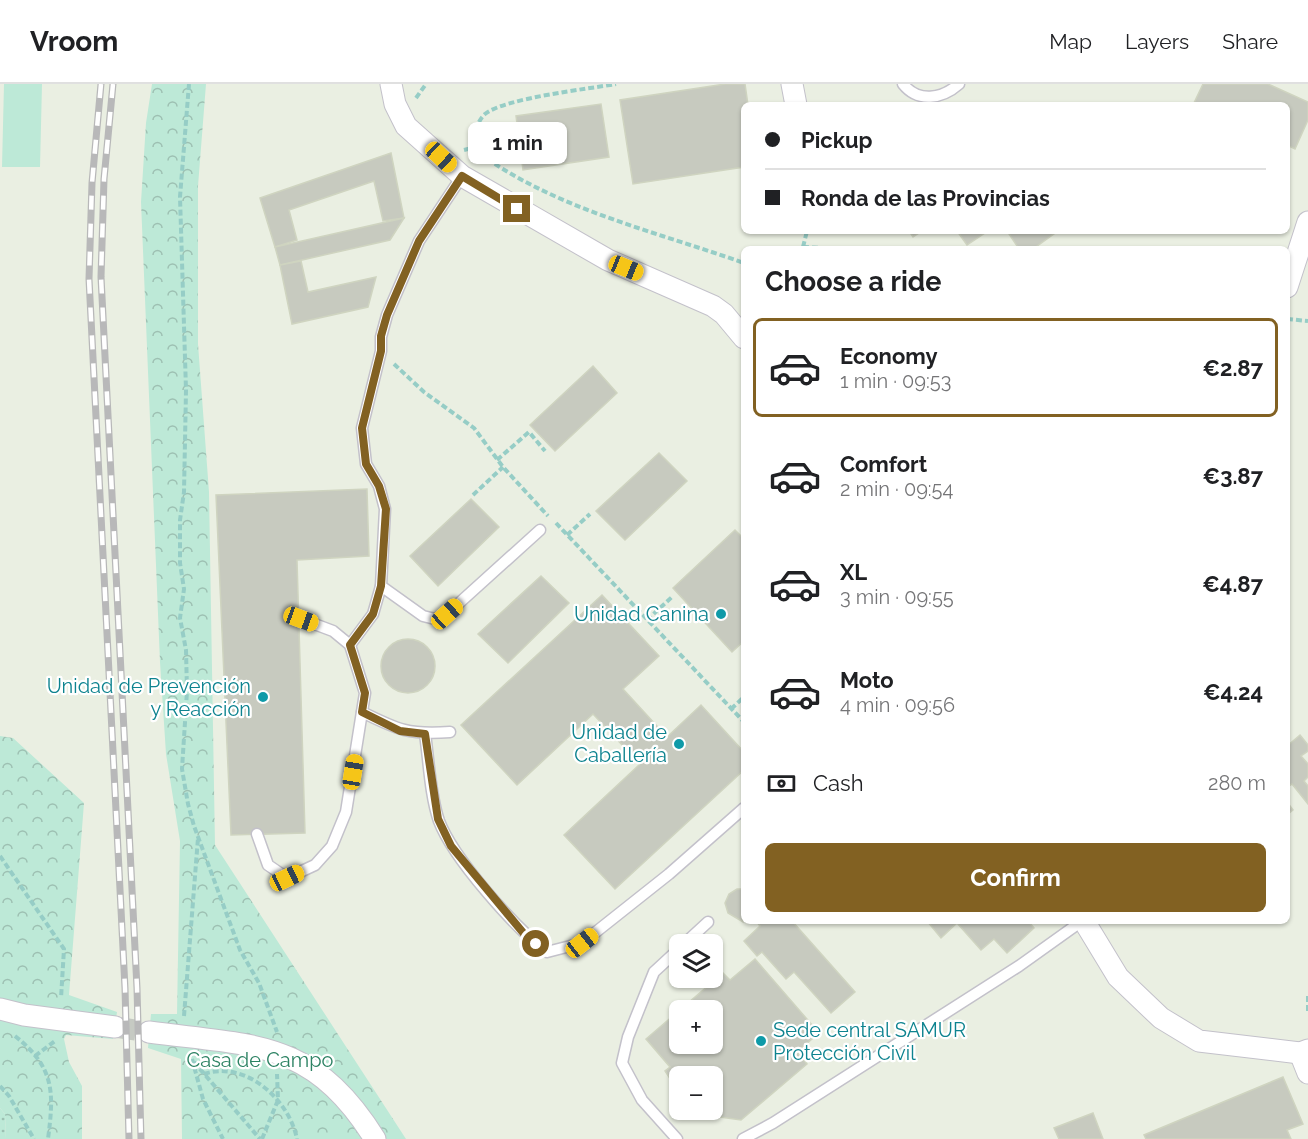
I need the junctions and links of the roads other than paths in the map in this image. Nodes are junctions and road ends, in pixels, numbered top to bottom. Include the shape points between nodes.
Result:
1 (391, 84) edge
2 (792, 84) edge
3 (903, 84) edge
4 (959, 84) edge
5 (795, 102) edge
6 (462, 176) junction
7 (1308, 222) edge
8 (1290, 280) edge
9 (741, 334) edge
10 (540, 530) dead end
11 (381, 586) junction
12 (301, 619) dead end
13 (350, 645) junction
14 (362, 712) junction
15 (450, 732) dead end
16 (425, 734) junction
17 (741, 811) edge
18 (257, 834) dead end
19 (708, 922) dead end
20 (1079, 924) edge
21 (1085, 924) edge
22 (695, 934) edge
23 (669, 958) edge
24 (0, 1009) edge
25 (115, 1027) tunnel mouth
26 (149, 1032) tunnel mouth
27 (1304, 1052) edge
28 (1308, 1073) edge
29 (375, 1139) edge
30 (677, 1139) edge
31 (743, 1139) edge

1 - 6 street via 406,126
2 - 5 street
3 - 4 lane via 928,98 940,96
6 - 9 street via 608,260 713,306
6 - 11 lane via 419,241 387,315 362,428 366,464 386,509
7 - 8 street
10 - 11 lane via 447,614 435,620 423,616
11 - 13 lane via 373,614
12 - 13 lane via 333,631
13 - 14 lane via 365,693
14 - 16 lane via 400,731
14 - 18 lane via 346,812 332,846 315,865 287,878 268,864
15 - 16 lane
16 - 17 lane via 438,819 451,846 525,935 547,952 582,943
19 - 22 lane
20 - 31 lane via 1019,966
21 - 27 street via 1118,977 1161,1018 1199,1041
23 - 30 lane via 654,972 622,1063 642,1100
24 - 25 street
26 - 29 street via 183,1027 300,1061 329,1082
27 - 28 street

